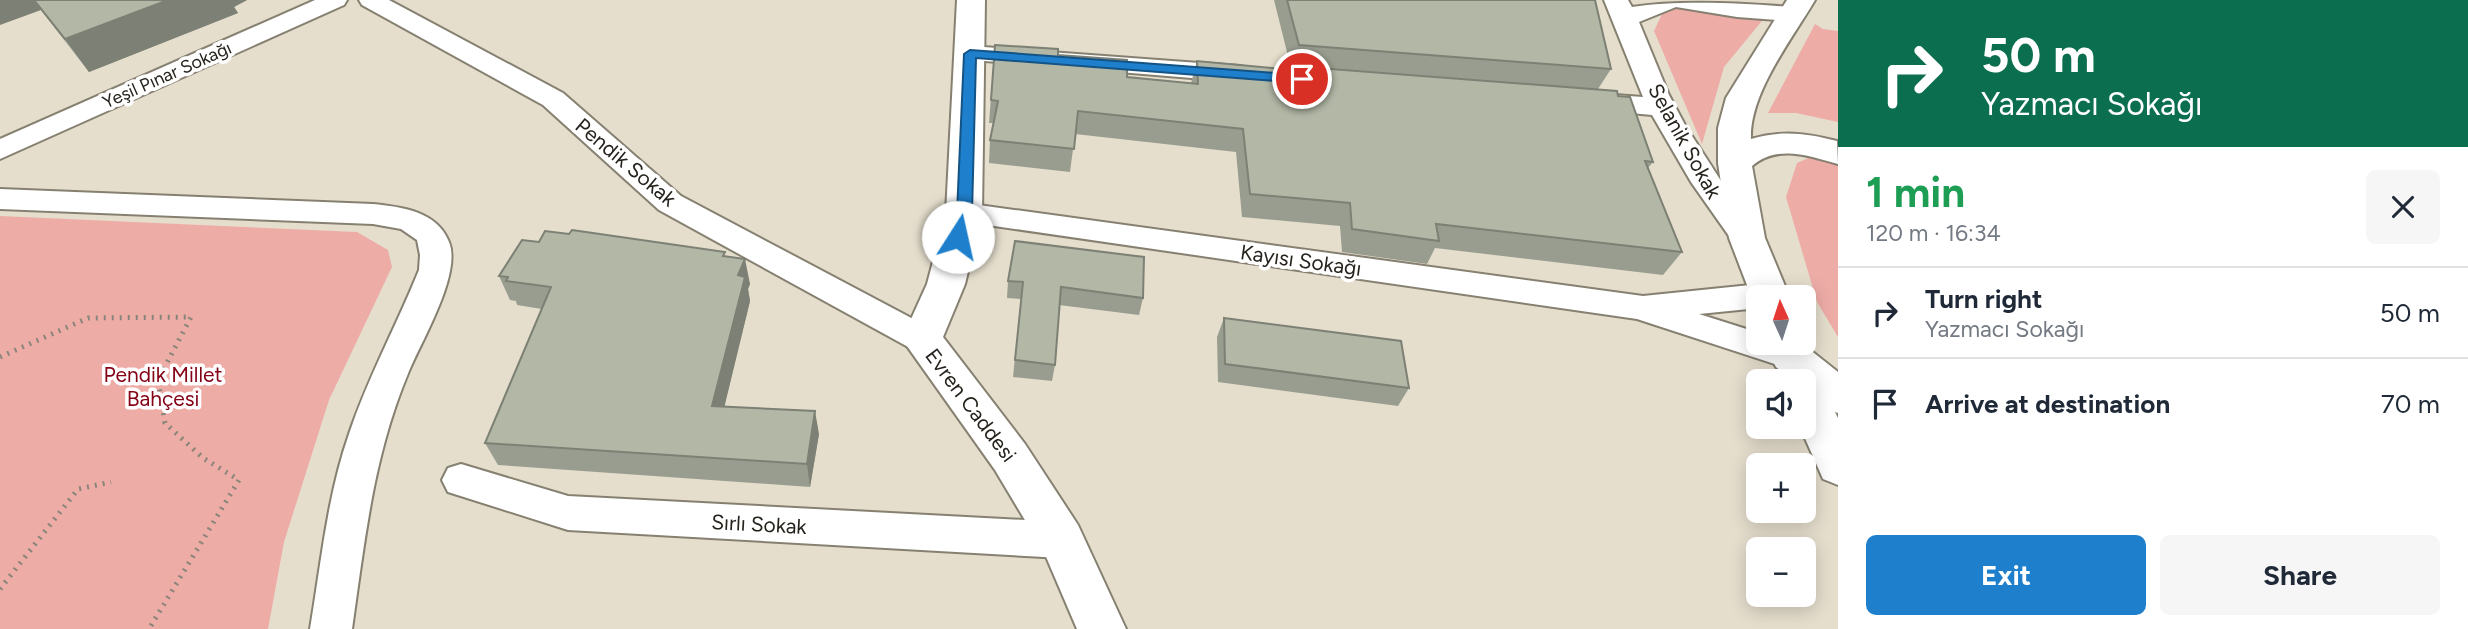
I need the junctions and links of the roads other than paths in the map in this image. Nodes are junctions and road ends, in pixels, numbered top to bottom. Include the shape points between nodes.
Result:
1 (335, 0) edge
2 (371, 0) edge
3 (971, 0) edge
4 (1671, 0) edge
5 (1678, 0) edge
6 (1796, 7) edge
7 (1621, 9) edge
8 (970, 54) junction
9 (1261, 76) edge
10 (1565, 100) edge
11 (1661, 107) junction
12 (0, 150) edge
13 (1838, 153) edge
14 (1735, 163) junction
15 (0, 199) edge
16 (964, 213) junction
17 (1748, 238) junction
18 (1766, 285) edge
19 (1746, 298) edge
20 (1638, 307) junction
21 (922, 339) junction
22 (1796, 367) edge
23 (1838, 396) edge
24 (1838, 466) edge
25 (461, 480) dead end
26 (1062, 540) junction
27 (331, 629) edge
28 (1102, 629) edge

1 - 12 street, Yeşil Pınar Sokağı
2 - 21 street, Pendik Sokak via 553,99 670,203
3 - 8 street, Evren Caddesi
4 - 7 street
5 - 6 street via 1737,10
6 - 14 street via 1742,98 1734,128
7 - 11 street, Selanik Sokak
8 - 9 street
8 - 16 street, Evren Caddesi
10 - 11 street
11 - 17 street, Selanik Sokak via 1717,200
13 - 14 street via 1790,142 1745,152
14 - 17 street
15 - 27 street via 400,216 433,237 438,253 435,270 366,436
16 - 20 street, Kayısı Sokağı
16 - 21 street, Evren Caddesi via 946,284
17 - 18 street
19 - 20 street
20 - 22 street
21 - 26 street, Evren Caddesi via 1010,457
22 - 23 street
22 - 24 street
25 - 26 street, Sırlı Sokak via 568,513
26 - 28 street, Evren Caddesi

